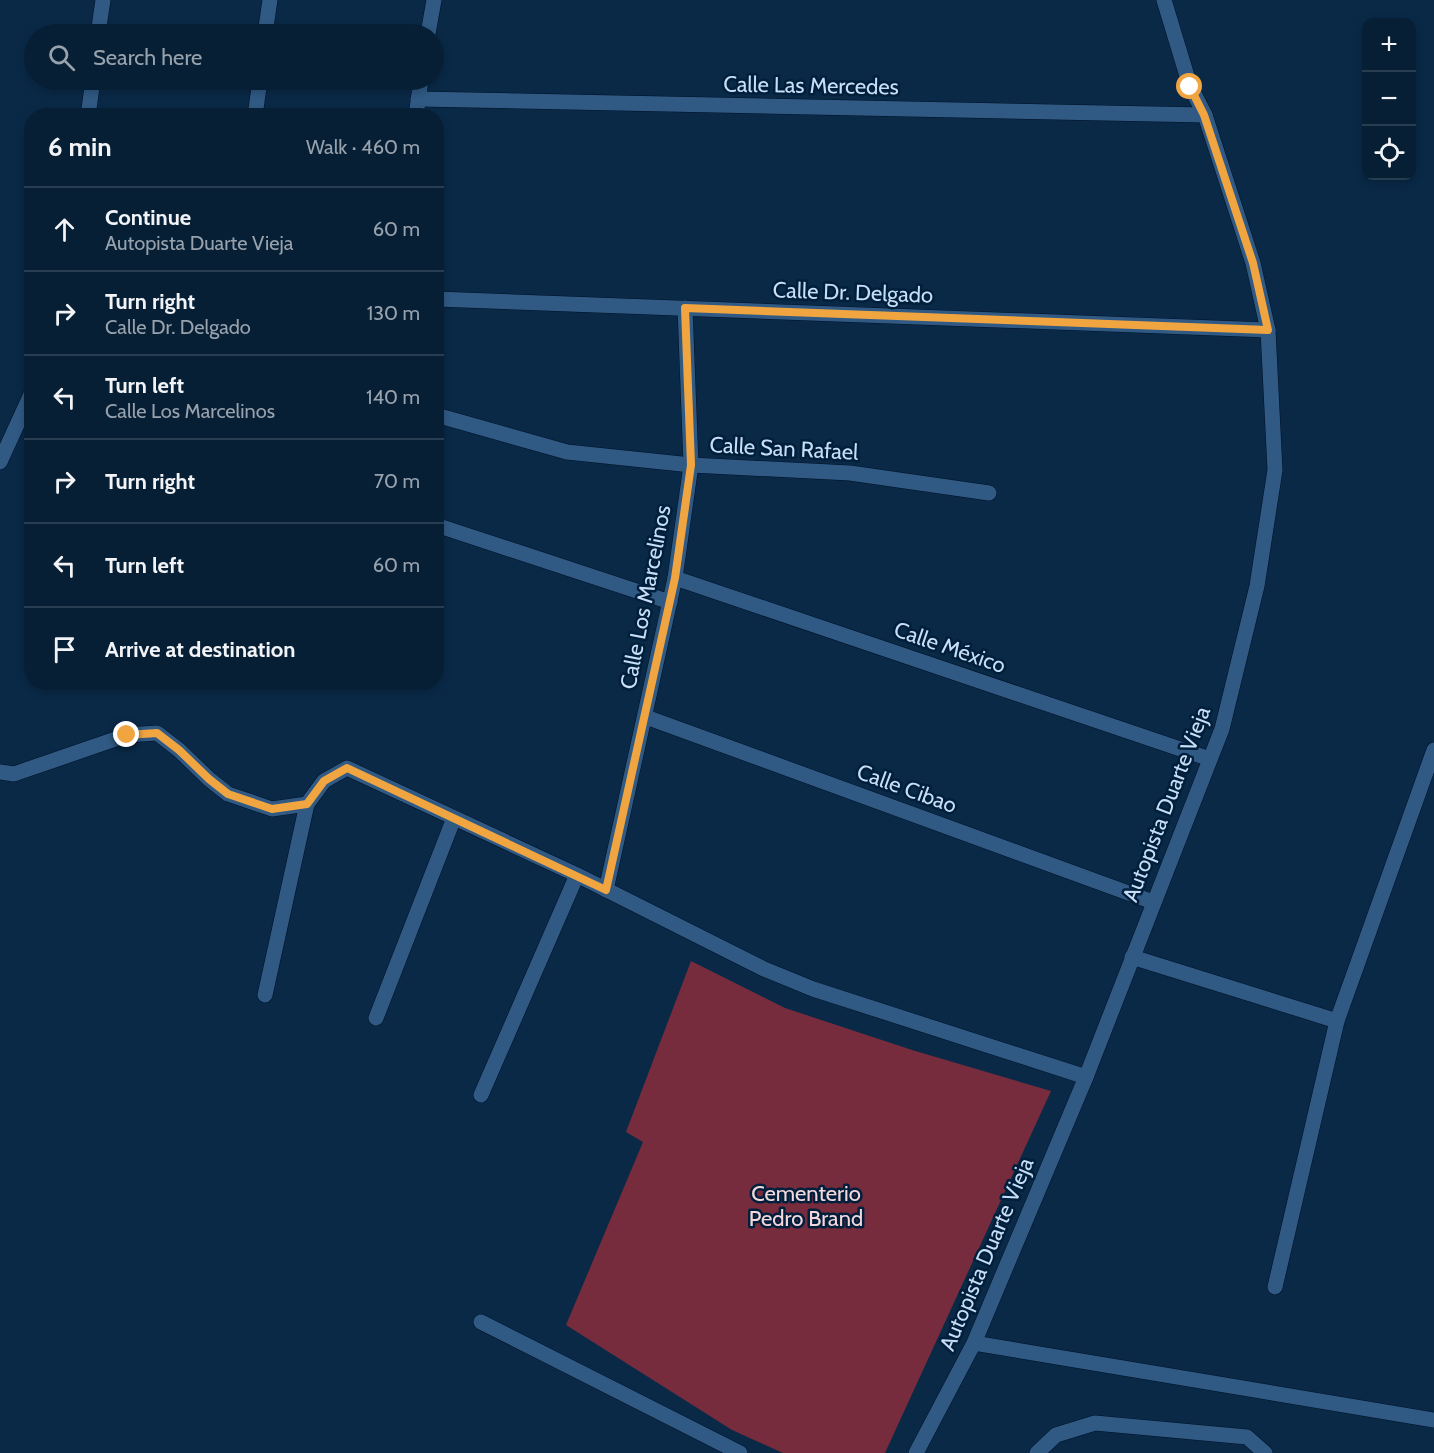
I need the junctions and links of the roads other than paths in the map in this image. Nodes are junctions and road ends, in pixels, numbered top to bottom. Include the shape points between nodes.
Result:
1 (103, 0) edge
2 (270, 0) edge
3 (434, 0) edge
4 (1164, 0) edge
5 (99, 24) edge
6 (267, 24) edge
7 (430, 24) edge
8 (92, 90) edge
9 (259, 90) edge
10 (419, 90) edge
11 (417, 99) junction
12 (89, 108) edge
13 (256, 108) edge
14 (416, 108) edge
15 (1204, 115) junction
16 (444, 299) edge
17 (685, 308) junction
18 (1268, 330) junction
19 (24, 410) edge
20 (444, 417) edge
21 (0, 462) edge
22 (691, 465) junction
23 (989, 493) dead end
24 (444, 528) edge
25 (675, 578) junction
26 (670, 602) junction
27 (646, 717) junction
28 (1434, 750) edge
29 (1210, 759) junction
30 (0, 772) edge
31 (307, 804) junction
32 (454, 818) junction
33 (577, 875) junction
34 (606, 890) junction
35 (1153, 903) junction
36 (1132, 957) junction
37 (265, 995) dead end
38 (376, 1018) dead end
39 (1337, 1021) junction
40 (1086, 1077) junction
41 (481, 1095) dead end
42 (1275, 1287) dead end
43 (481, 1322) dead end
44 (974, 1343) junction
45 (1434, 1420) edge
46 (740, 1453) edge
47 (916, 1453) edge
48 (1037, 1453) edge
49 (1265, 1453) edge

1 - 5 street
2 - 6 street
3 - 7 street
4 - 15 street, Autopista Duarte Vieja via 1190,87
8 - 12 street
9 - 13 street
10 - 11 street
11 - 14 street
11 - 15 street, Calle Las Mercedes
15 - 18 street, Autopista Duarte Vieja via 1253,263
16 - 17 street, Calle Dr. Delgado
17 - 18 street, Calle Dr. Delgado
17 - 22 street, Calle Los Marcelinos
18 - 29 street, Autopista Duarte Vieja via 1275,470 1257,586 1222,729
19 - 21 street
20 - 22 street, Calle San Rafael via 567,452
22 - 23 street, Calle San Rafael via 850,473
22 - 25 street, Calle Los Marcelinos
24 - 26 street
25 - 26 street, Calle Los Marcelinos
25 - 29 street, Calle México
26 - 27 street, Calle Los Marcelinos
27 - 34 street, Calle Los Marcelinos
27 - 35 street, Calle Cibao
28 - 39 street
29 - 35 street, Autopista Duarte Vieja
30 - 31 street via 15,774 127,735 157,733 228,794 272,809
31 - 32 street via 324,781 347,768
31 - 37 street
32 - 33 street
32 - 38 street
33 - 34 street
33 - 41 street
34 - 40 street via 764,969 813,989
35 - 36 street, Autopista Duarte Vieja
36 - 39 street
36 - 40 street, Autopista Duarte Vieja
39 - 42 street
40 - 44 street, Autopista Duarte Vieja
43 - 46 street
44 - 45 street
44 - 47 street, Autopista Duarte Vieja
48 - 49 street via 1056,1436 1095,1423 1247,1437

